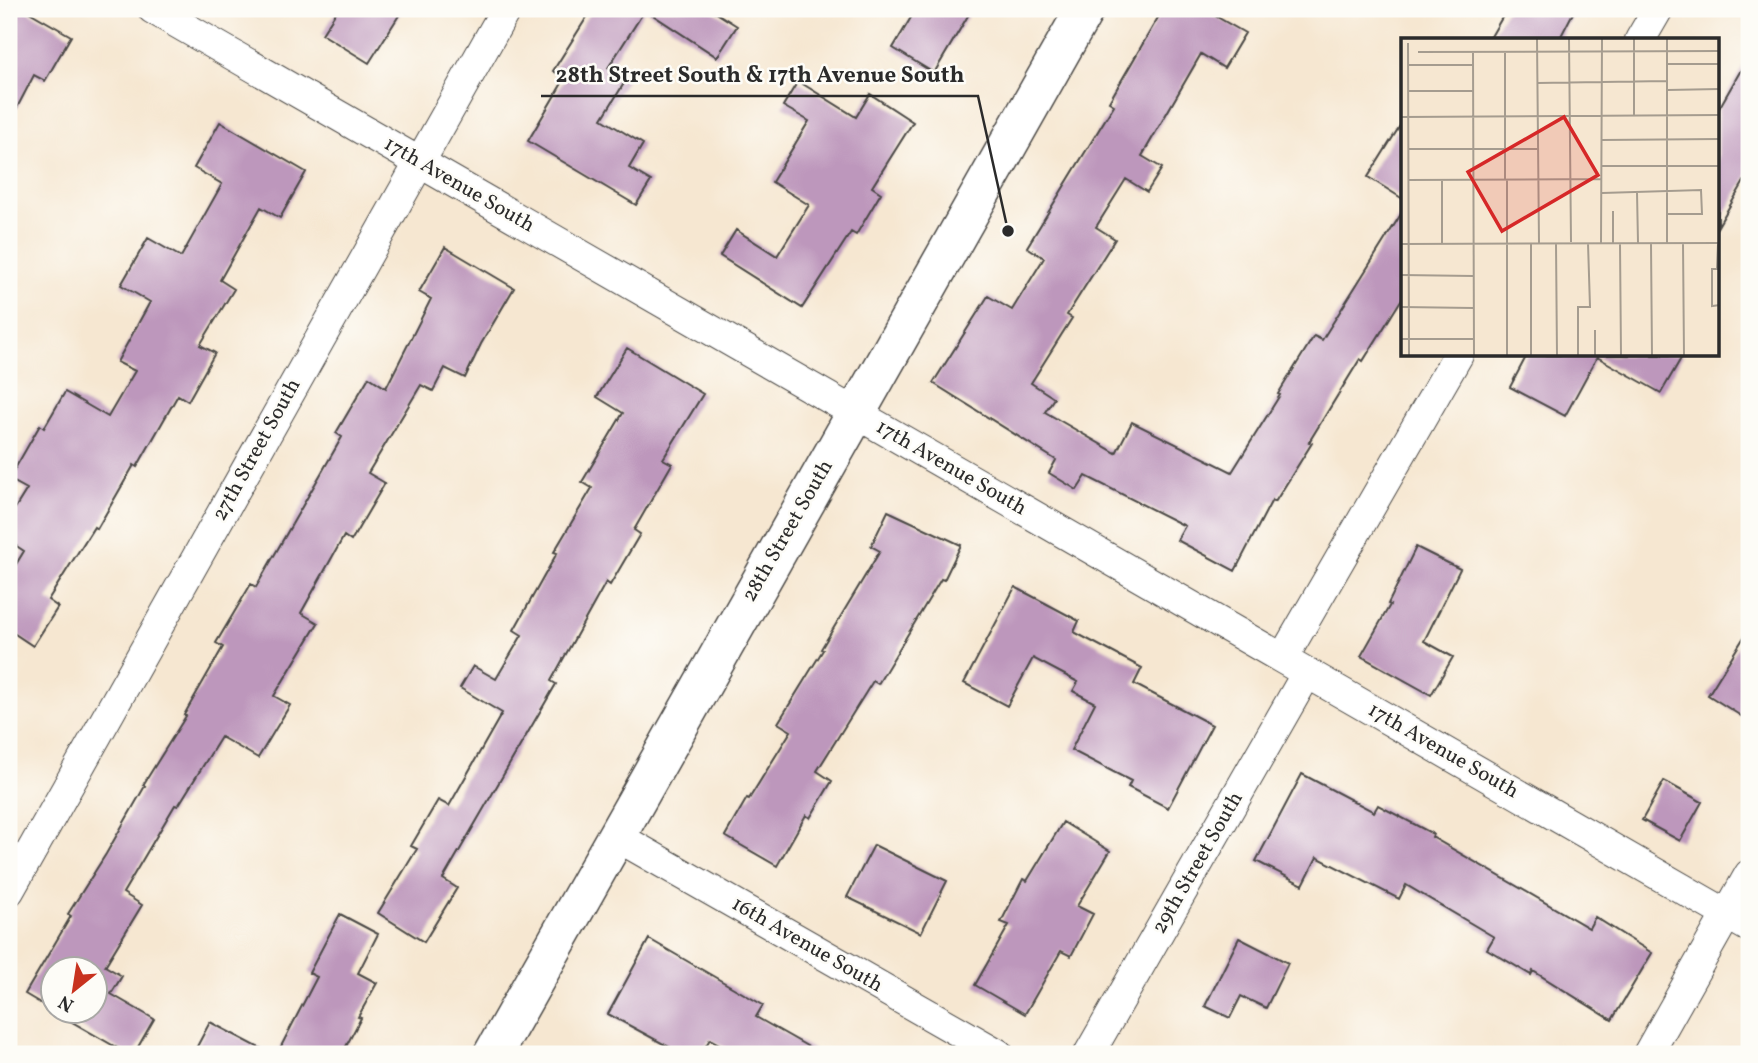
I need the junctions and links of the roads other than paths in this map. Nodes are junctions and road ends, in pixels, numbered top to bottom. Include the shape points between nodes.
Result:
1 (153, 9) edge
2 (506, 9) edge
3 (1085, 9) edge
4 (1658, 9) edge
5 (1641, 38) edge
6 (419, 163) junction
7 (1457, 357) edge
8 (855, 413) junction
9 (1295, 666) junction
10 (616, 836) junction
11 (1749, 875) edge
12 (9, 891) edge
13 (1738, 921) edge
14 (493, 1054) edge
15 (998, 1054) edge
16 (1089, 1054) edge
17 (1648, 1054) edge

1 - 6 street, 17th Avenue South
2 - 6 street, 27th Street South
3 - 8 street, 28th Street South
4 - 5 street
6 - 8 street, 17th Avenue South
6 - 12 street, 27th Street South
7 - 9 street, 29th Street South
8 - 9 street, 17th Avenue South
8 - 10 street, 28th Street South
9 - 13 street, 17th Avenue South
9 - 16 street, 29th Street South
10 - 14 street, 28th Street South
10 - 15 street, 16th Avenue South
11 - 13 street
13 - 17 street

